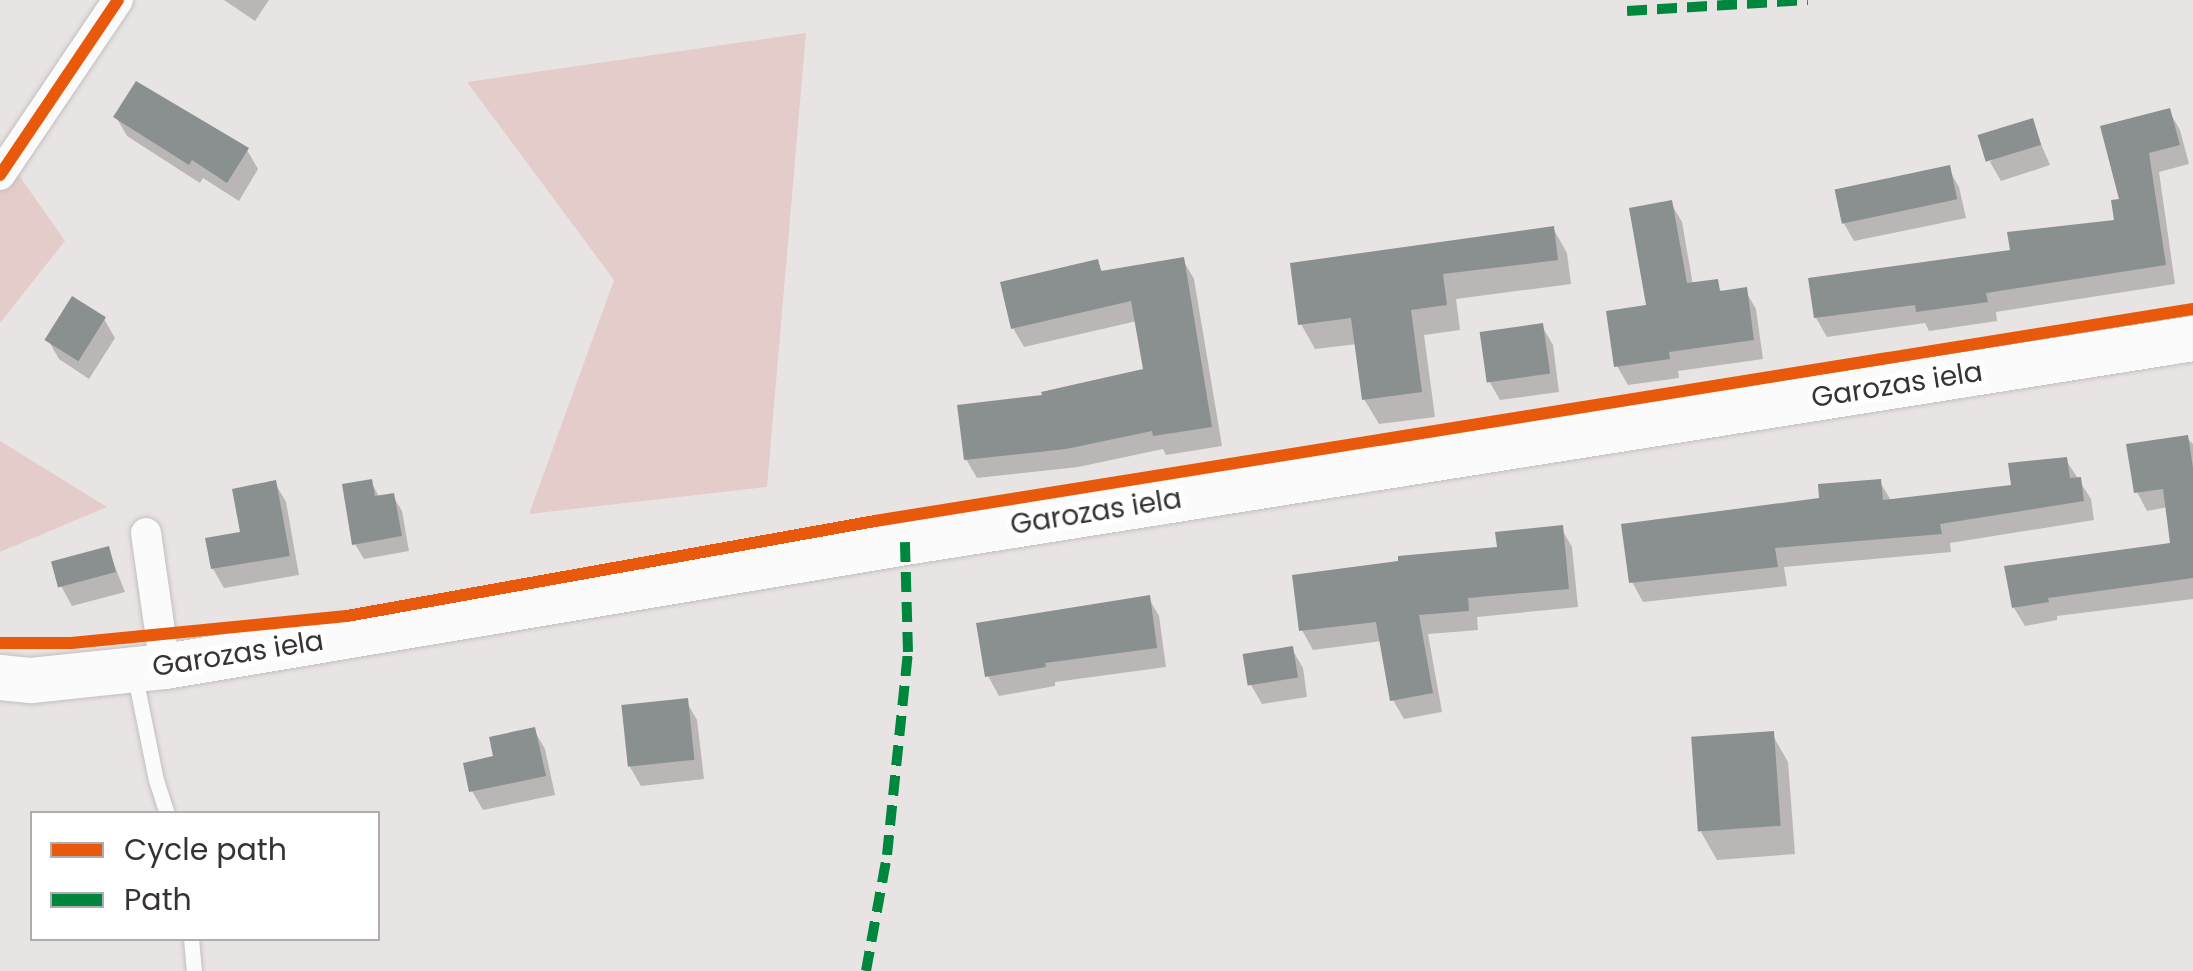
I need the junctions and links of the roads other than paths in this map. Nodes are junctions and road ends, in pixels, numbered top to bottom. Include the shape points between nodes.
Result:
1 (118, 0) edge
2 (0, 175) edge
3 (2193, 338) edge
4 (146, 533) dead end
5 (150, 669) junction
6 (0, 678) edge
7 (166, 811) edge
8 (191, 941) edge
9 (194, 971) edge

1 - 2 street
3 - 5 main road, Garozas iela
4 - 5 street
5 - 6 main road, Garozas iela
5 - 7 lane via 156,780
8 - 9 lane

